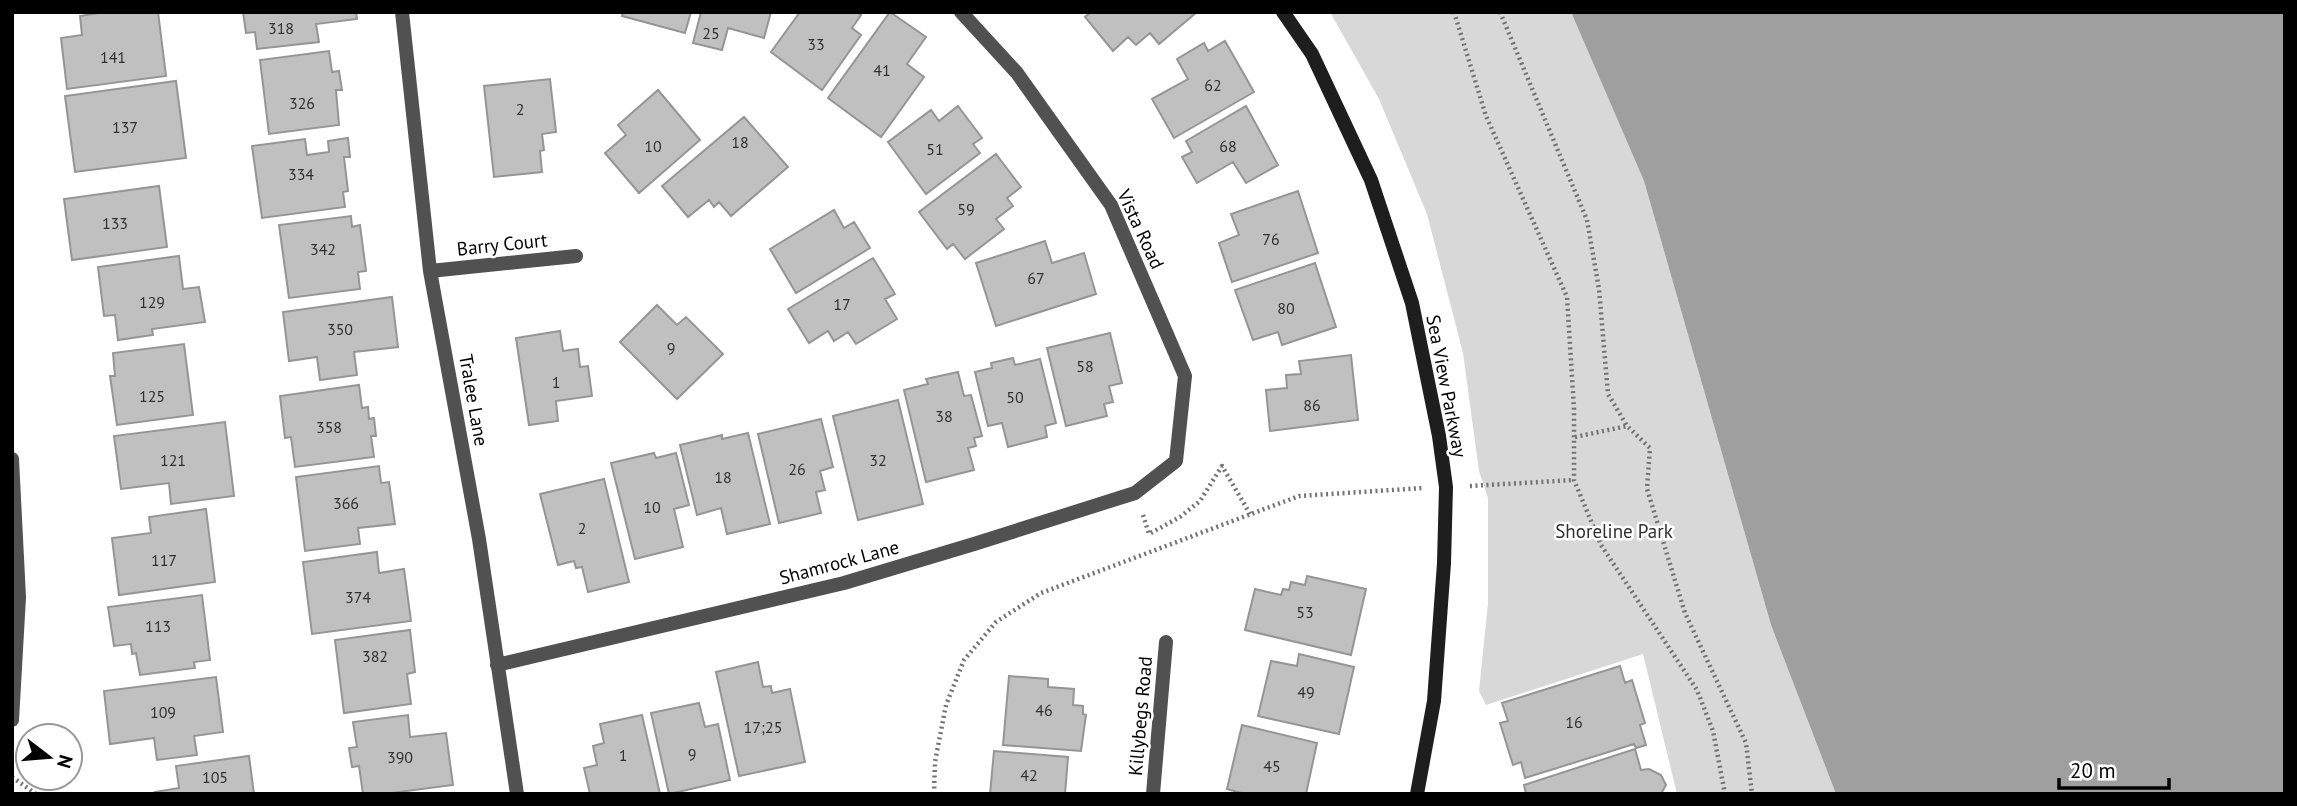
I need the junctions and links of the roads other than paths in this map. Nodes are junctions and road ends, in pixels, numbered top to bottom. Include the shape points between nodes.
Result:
1 (402, 12) edge
2 (961, 12) edge
3 (1283, 12) edge
4 (576, 256) dead end
5 (430, 271) junction
6 (12, 459) edge
7 (1176, 461) joint
8 (1166, 642) dead end
9 (497, 665) junction
10 (12, 720) edge
11 (517, 794) edge
12 (1153, 794) edge
13 (1417, 794) edge

1 - 5 street, Tralee Lane
2 - 7 street, Vista Road via 1017,73 1111,205 1185,376
3 - 13 street, Sea View Parkway via 1312,54 1371,180 1412,303 1446,487 1434,701
4 - 5 street, Barry Court
5 - 9 street, Tralee Lane via 480,539
6 - 10 street via 19,597
7 - 9 street, Shamrock Lane via 1135,493 844,583
8 - 12 street, Killybegs Road
9 - 11 street, Tralee Lane

